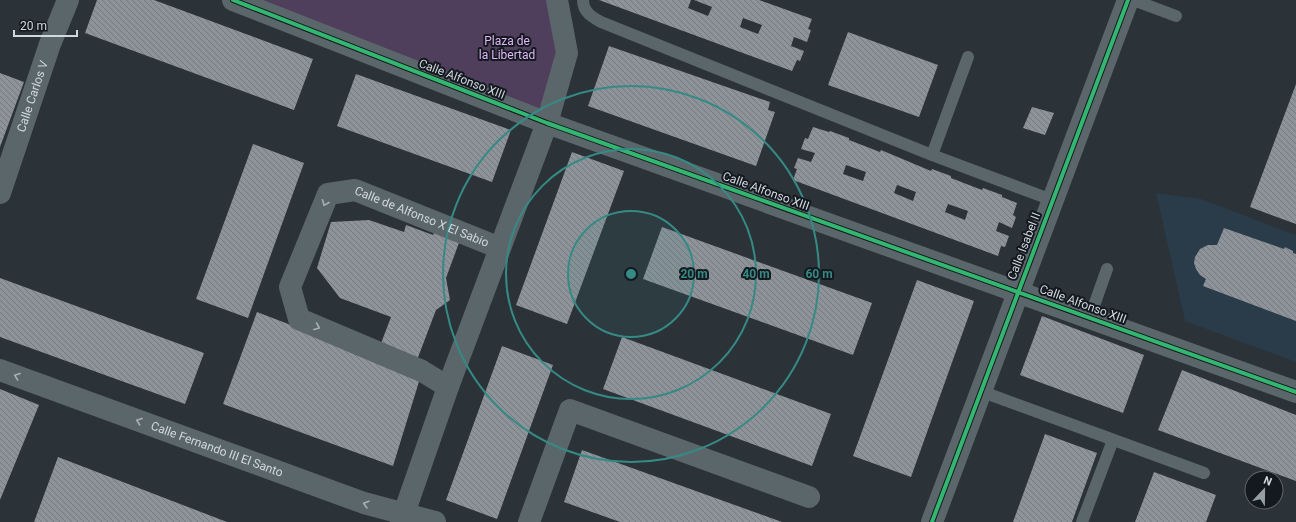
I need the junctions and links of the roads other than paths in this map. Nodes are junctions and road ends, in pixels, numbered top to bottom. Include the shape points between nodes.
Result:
1 (68, 0) edge
2 (233, 0) edge
3 (557, 0) edge
4 (583, 0) edge
5 (1128, 0) edge
6 (1133, 0) edge
7 (1176, 16) dead end
8 (968, 58) dead end
9 (548, 123) junction
10 (932, 155) junction
11 (0, 193) edge
12 (1052, 200) junction
13 (500, 248) junction
14 (1107, 269) dead end
15 (1018, 291) junction
16 (1090, 317) junction
17 (0, 370) edge
18 (448, 387) junction
19 (980, 391) junction
20 (1296, 392) edge
21 (1113, 440) junction
22 (1204, 473) dead end
23 (809, 497) dead end
24 (403, 518) edge
25 (435, 522) edge
26 (529, 522) edge
27 (932, 522) edge
28 (1082, 522) edge

1 - 11 street, Calle Carlos V via 50,44
2 - 9 street, Calle Alfonso XIII
3 - 9 street, Calle de Alfonso X El Sabio via 567,52
4 - 10 lane via 588,15 601,22
5 - 12 street, Calle Isabel II
6 - 7 lane
8 - 10 lane
9 - 13 street, Calle de Alfonso X El Sabio
9 - 15 street, Calle Alfonso XIII
10 - 12 lane
12 - 15 street, Calle Isabel II
13 - 18 street, Calle de Alfonso X El Sabio
13 -> 18 street, Calle de Alfonso X El Sabio via 355,190 328,194 290,287 299,319 422,371
14 - 16 lane
15 - 16 street, Calle Alfonso XIII
15 - 19 street, Calle Isabel II
16 - 20 street, Calle Alfonso XIII
24 -> 17 street, Calle Fernando III El Santo
18 - 24 street, Calle de Alfonso X El Sabio
19 - 21 lane
19 - 27 street, Calle Isabel II
21 - 22 lane
21 - 28 lane
23 - 26 street via 570,410
24 - 25 street, Calle Fernando III El Santo

